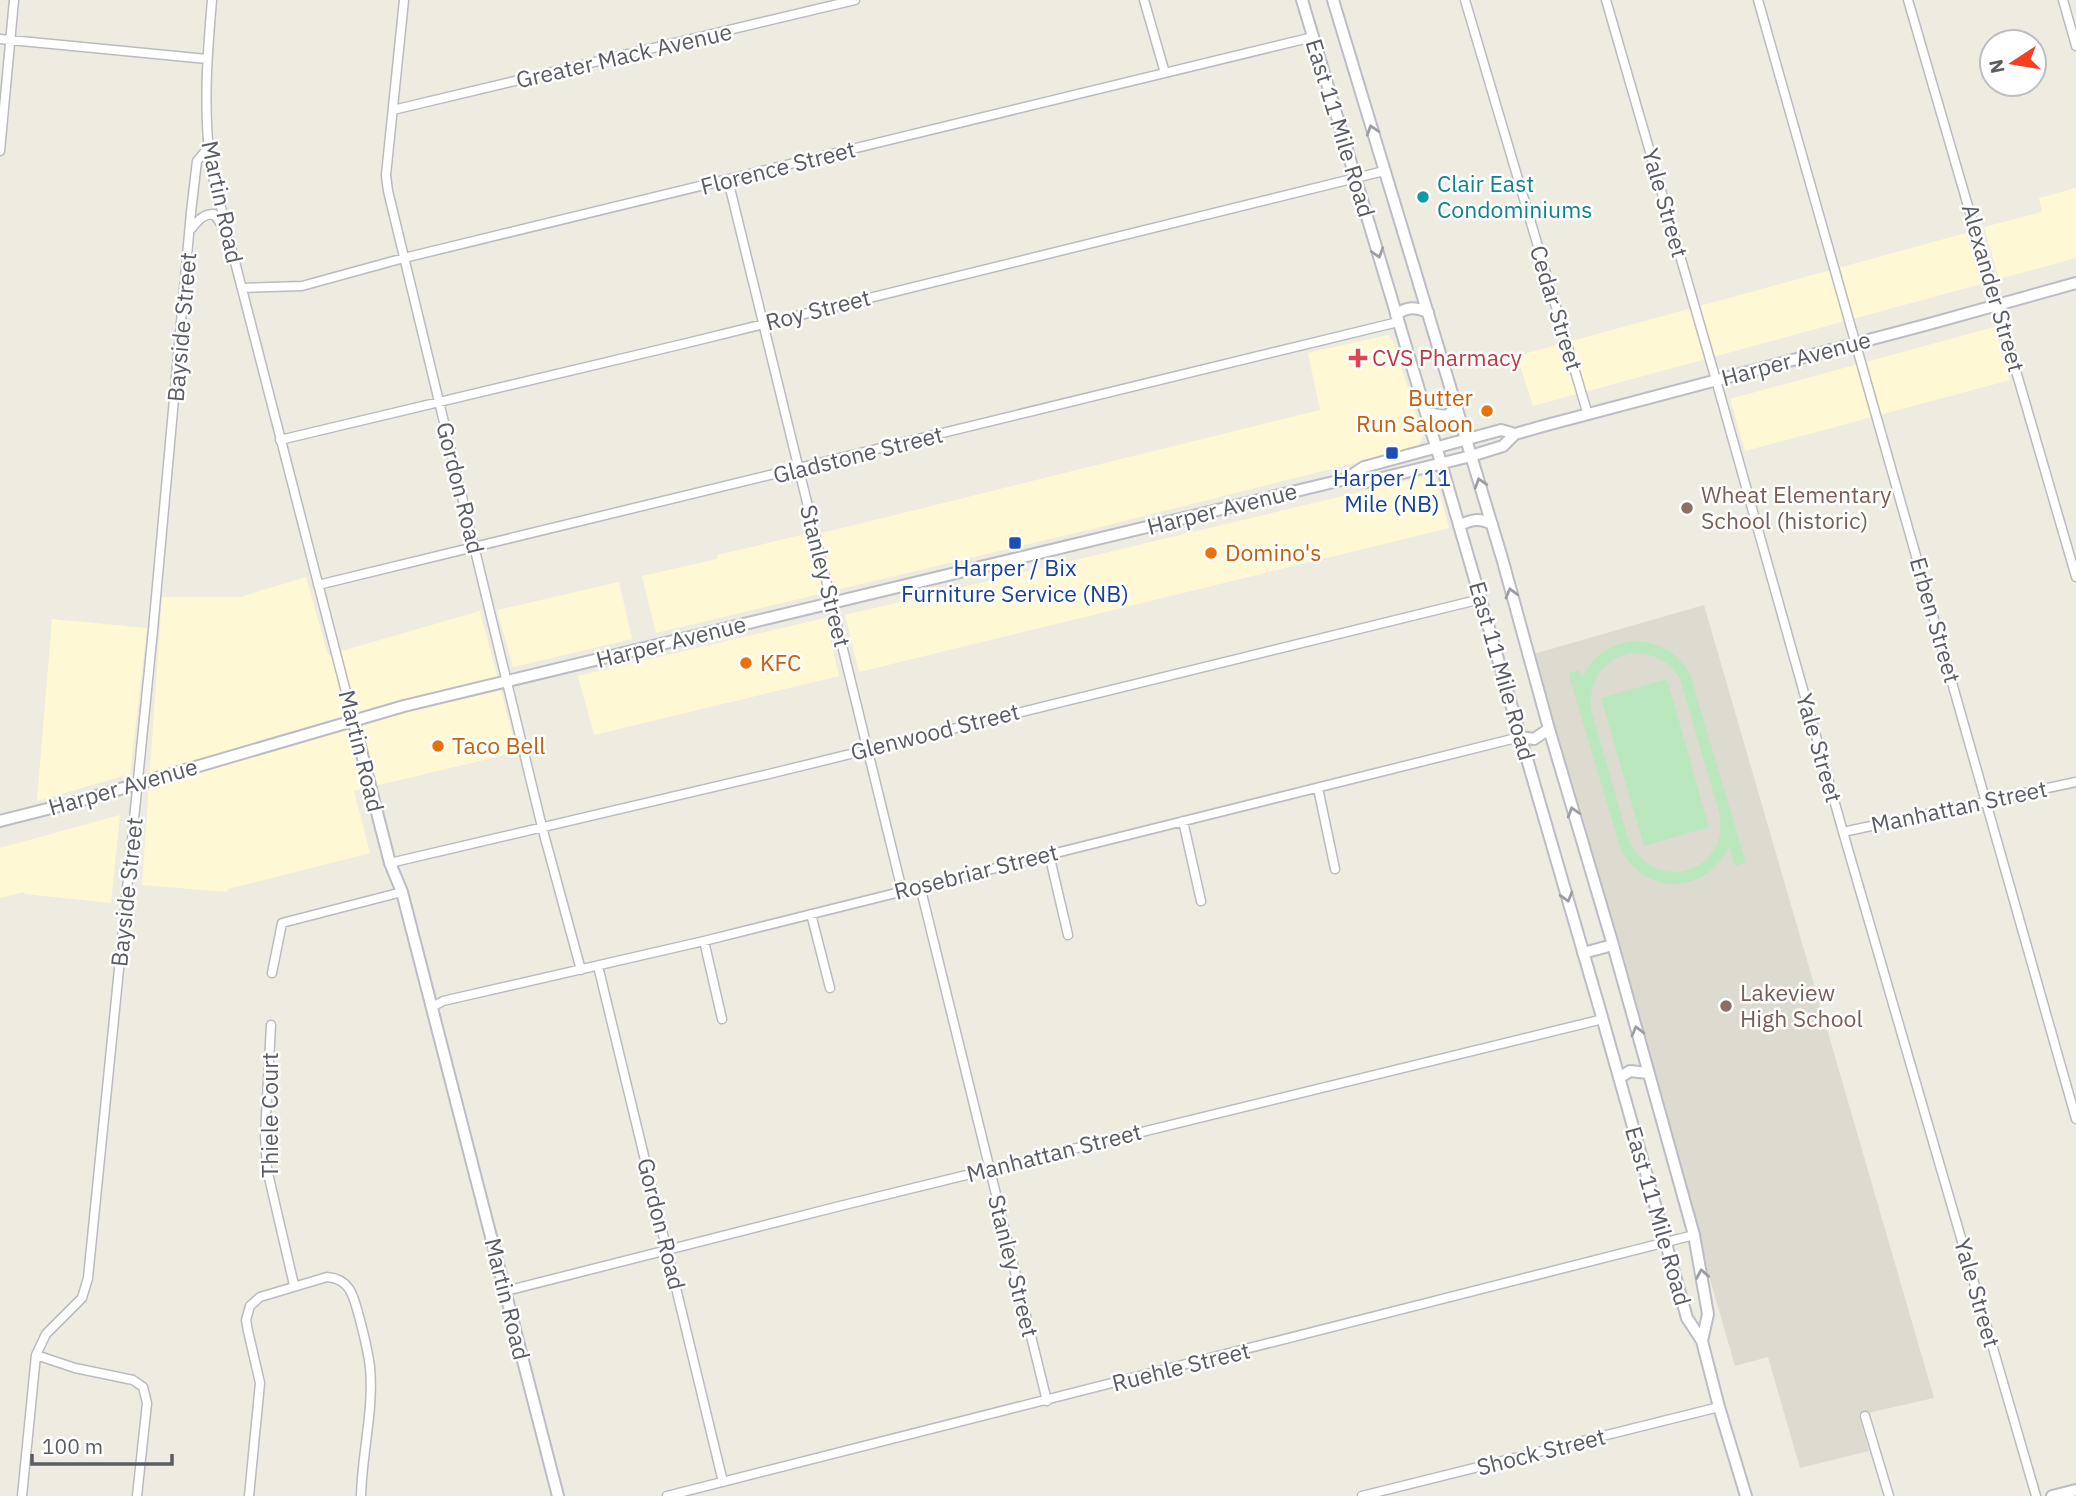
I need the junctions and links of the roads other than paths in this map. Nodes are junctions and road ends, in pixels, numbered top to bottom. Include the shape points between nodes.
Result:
1 (14, 0) edge
2 (212, 0) edge
3 (404, 0) edge
4 (855, 0) edge
5 (1144, 0) edge
6 (1302, 0) edge
7 (1333, 0) edge
8 (1465, 0) edge
9 (1606, 0) edge
10 (1758, 0) edge
11 (1908, 0) edge
12 (2063, 0) edge
13 (1313, 37) junction
14 (0, 39) edge
15 (10, 40) junction
16 (2076, 46) edge
17 (206, 59) junction
18 (1165, 73) junction
19 (393, 110) junction
20 (208, 148) junction
21 (0, 151) edge
22 (1384, 171) junction
23 (1355, 178) junction
24 (728, 180) junction
25 (191, 229) junction
26 (230, 244) junction
27 (404, 258) junction
28 (2076, 283) edge
29 (242, 288) junction
30 (1997, 304) junction
31 (1428, 312) junction
32 (1397, 319) junction
33 (764, 323) junction
34 (1856, 344) junction
35 (1716, 380) junction
36 (439, 403) junction
37 (1457, 409) junction
38 (1426, 414) junction
39 (1588, 415) junction
40 (1515, 434) junction
41 (280, 440) junction
42 (1466, 440) junction
43 (1437, 448) junction
44 (1471, 456) junction
45 (1441, 464) junction
46 (799, 469) junction
47 (1346, 479) junction
48 (1492, 524) junction
49 (1460, 526) junction
50 (475, 547) junction
51 (2076, 577) edge
52 (318, 586) junction
53 (1480, 599) junction
54 (832, 604) junction
55 (508, 682) junction
56 (353, 719) junction
57 (1549, 729) junction
58 (1520, 737) junction
59 (867, 748) junction
60 (2076, 782) edge
61 (137, 783) junction
62 (1318, 788) junction
63 (1986, 801) junction
64 (0, 821) edge
65 (1183, 821) junction
66 (542, 827) junction
67 (1843, 832) junction
68 (1049, 854) junction
69 (390, 863) junction
70 (1335, 869) dead end
71 (920, 886) junction
72 (902, 890) junction
73 (402, 892) junction
74 (1200, 901) dead end
75 (811, 914) junction
76 (1068, 935) dead end
77 (704, 941) junction
78 (1613, 945) junction
79 (1583, 953) junction
80 (598, 966) junction
81 (580, 970) junction
82 (272, 973) dead end
83 (830, 988) dead end
84 (432, 1007) junction
85 (722, 1019) dead end
86 (1603, 1019) junction
87 (271, 1025) dead end
88 (1648, 1073) junction
89 (1619, 1078) junction
90 (2076, 1119) edge
91 (989, 1169) junction
92 (1694, 1235) junction
93 (1667, 1242) junction
94 (667, 1249) junction
95 (294, 1285) junction
96 (506, 1291) junction
97 (1702, 1341) junction
98 (36, 1354) junction
99 (1047, 1401) junction
100 (1719, 1407) junction
101 (1865, 1416) dead end
102 (723, 1482) junction
103 (2076, 1490) edge
104 (22, 1496) edge
105 (137, 1496) edge
106 (248, 1496) edge
107 (361, 1496) edge
108 (558, 1496) edge
109 (667, 1496) edge
110 (1363, 1496) edge
111 (1746, 1496) edge
112 (1889, 1496) edge
113 (2036, 1496) edge
114 (2052, 1496) edge

1 - 15 street
2 - 17 street, Martin Road
3 - 19 street, Gordon Road
4 - 19 street, Greater Mack Avenue
5 - 18 street
6 - 13 main road, East 11 Mile Road
22 -> 7 main road, East 11 Mile Road
8 - 39 street, Cedar Street
9 - 35 street, Yale Street
10 - 34 street, Erben Street
11 - 30 street, Alexander Street
12 - 16 street
13 - 18 street, Florence Street
13 - 23 main road, East 11 Mile Road
14 - 15 street
15 - 17 street
15 - 21 street
17 - 20 street, Martin Road
18 - 24 street, Florence Street
19 - 27 street, Gordon Road via 386,183
20 - 25 street, Bayside Street via 195,170
20 - 26 street, Martin Road
22 - 23 street
22 - 31 main road, East 11 Mile Road
23 -> 32 main road, East 11 Mile Road
23 - 33 street, Roy Street
24 - 27 street, Florence Street
24 - 33 street, Stanley Street
25 - 26 street via 202,217 214,214
25 - 61 street, Bayside Street
26 - 29 street, Martin Road
27 - 29 street, Florence Street via 302,286
27 - 36 street, Gordon Road
28 - 30 main road, Harper Avenue
29 - 41 street, Martin Road
30 - 34 main road, Harper Avenue
30 - 51 street, Alexander Street
31 - 32 main road via 1407,308
31 - 37 main road, East 11 Mile Road
32 - 38 main road, East 11 Mile Road
32 - 46 street, Gladstone Street
33 - 36 street, Roy Street
33 - 46 street, Stanley Street
34 - 35 main road, Harper Avenue
34 - 63 street, Erben Street
35 - 39 main road, Harper Avenue
35 - 67 street, Yale Street
36 - 41 street, Roy Street
36 - 50 street, Gordon Road
37 - 38 main road via 1446,416
37 - 42 main road, East 11 Mile Road
38 - 43 main road, East 11 Mile Road
39 - 40 main road, Harper Avenue
40 - 42 main road, Harper Avenue via 1501,430
40 - 44 main road, Harper Avenue via 1503,446
41 - 52 street, Martin Road
42 - 43 main road, Harper Avenue
42 - 44 main road, East 11 Mile Road
43 - 45 main road, East 11 Mile Road
43 - 47 main road, Harper Avenue via 1364,467
44 - 45 main road, Harper Avenue
48 -> 44 main road, East 11 Mile Road
45 - 47 main road, Harper Avenue via 1366,482
45 - 49 main road, East 11 Mile Road
46 - 50 street, Gladstone Street
46 - 54 street, Stanley Street
47 - 54 main road, Harper Avenue
48 - 49 main road via 1478,519
57 -> 48 main road, East 11 Mile Road
49 - 53 main road, East 11 Mile Road
50 - 52 street, Gladstone Street
50 - 55 street, Gordon Road
52 - 56 street, Martin Road
53 - 58 main road, East 11 Mile Road
53 - 59 street, Glenwood Street
54 - 55 main road, Harper Avenue
54 - 59 street, Stanley Street
55 - 56 main road, Harper Avenue
55 - 66 street, Gordon Road
56 - 61 main road, Harper Avenue
56 - 69 main road, Martin Road
57 - 58 main road via 1534,738
78 -> 57 main road, East 11 Mile Road
58 - 62 street, Rosebriar Street
58 -> 79 main road, East 11 Mile Road
59 - 66 street, Glenwood Street
59 - 72 street, Stanley Street
60 - 63 street, Manhattan Street
61 - 64 main road, Harper Avenue
61 - 98 street, Bayside Street via 88,1278 82,1298 46,1334
62 - 65 street, Rosebriar Street
62 - 70 street
63 - 67 street, Manhattan Street
63 - 90 street, Erben Street
65 - 68 street, Rosebriar Street
65 - 74 street
66 - 69 street, Glenwood Street
66 - 81 street, Gordon Road
67 - 113 street, Yale Street
68 - 71 street, Rosebriar Street
68 - 76 street
69 - 73 main road, Martin Road
71 - 72 street, Rosebriar Street
71 - 91 street, Stanley Street
72 - 75 street, Rosebriar Street
73 - 82 street via 282,923
73 - 84 main road, Martin Road
75 - 77 street, Rosebriar Street
75 - 83 street
77 - 80 street, Rosebriar Street
77 - 85 street
78 - 79 main road
88 -> 78 main road, East 11 Mile Road
79 - 86 main road, East 11 Mile Road
80 - 81 street, Rosebriar Street
80 - 94 street, Gordon Road
81 - 84 street, Rosebriar Street
84 - 96 main road, Martin Road
86 - 89 main road, East 11 Mile Road
86 - 91 street, Manhattan Street
87 - 95 street, Thiele Court via 267,1169
88 - 89 main road via 1630,1071
88 - 92 main road, East 11 Mile Road
89 - 93 main road, East 11 Mile Road
91 - 94 street, Manhattan Street
91 - 99 street, Stanley Street
92 - 93 street, Ruehle Street
97 -> 92 main road, East 11 Mile Road via 1708,1314
93 - 97 main road, East 11 Mile Road via 1687,1318
93 - 99 street, Ruehle Street
94 - 96 street, Manhattan Street
94 - 102 street, Gordon Road
95 - 106 street via 260,1297 247,1313 260,1383
95 - 107 street via 335,1278 348,1286 354,1298 370,1367
96 - 108 main road, Martin Road
97 - 100 main road, East 11 Mile Road
98 - 104 street, Bayside Street
98 - 105 street via 133,1380 143,1387 147,1403
99 - 102 street, Ruehle Street
100 - 110 street, Shock Street
100 - 111 main road, East 11 Mile Road
101 - 112 street
102 - 109 street, Ruehle Street
103 - 114 main road

